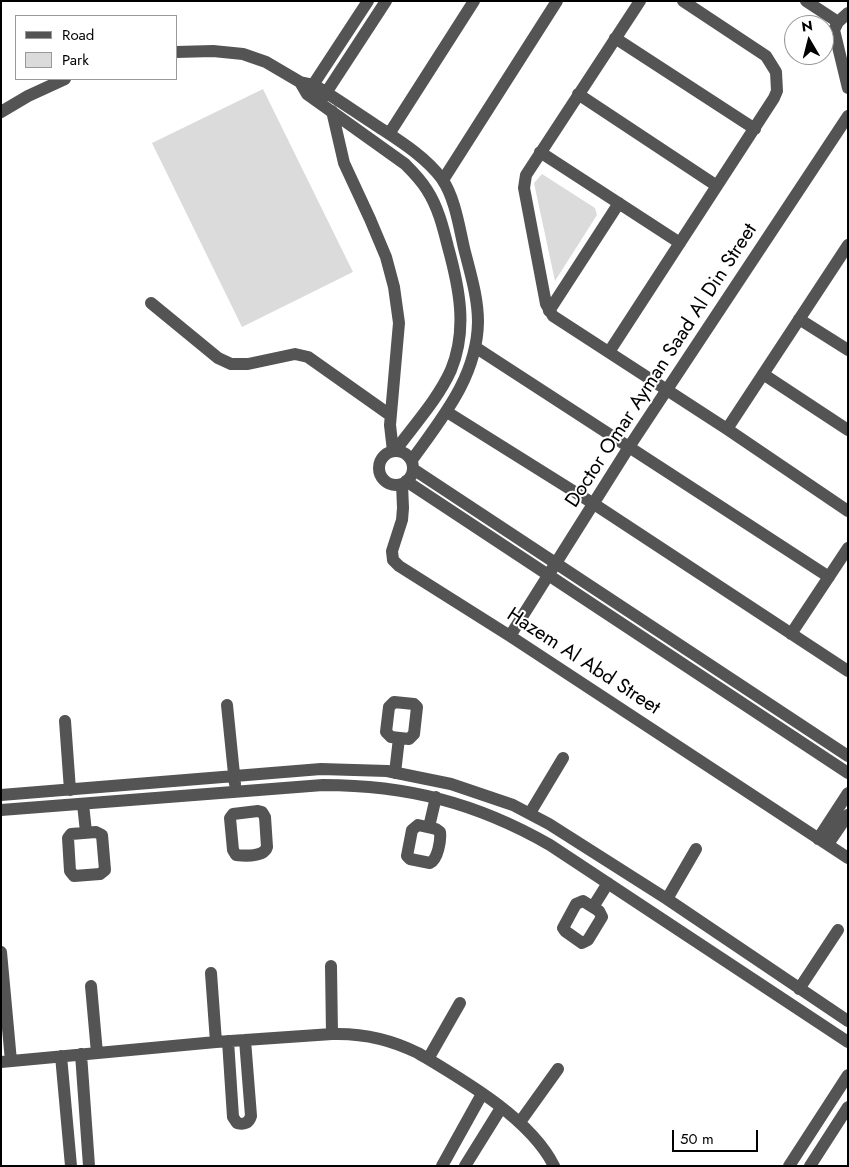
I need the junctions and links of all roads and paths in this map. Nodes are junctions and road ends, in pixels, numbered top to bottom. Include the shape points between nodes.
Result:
1 (368, 1) edge
2 (386, 1) edge
3 (474, 1) edge
4 (557, 1) edge
5 (640, 1) edge
6 (683, 1) edge
7 (806, 1) edge
8 (848, 14) edge
9 (838, 22) junction
10 (615, 38) junction
11 (178, 52) edge
12 (63, 80) edge
13 (848, 88) edge
14 (310, 90) junction
15 (578, 94) junction
16 (322, 97) junction
17 (332, 111) junction
18 (1, 112) edge
19 (848, 116) edge
20 (755, 129) junction
21 (389, 134) junction
22 (540, 152) junction
23 (443, 180) junction
24 (717, 186) junction
25 (619, 203) junction
26 (680, 243) junction
27 (848, 245) edge
28 (151, 303) dead end
29 (549, 311) junction
30 (799, 319) junction
31 (475, 347) junction
32 (848, 350) edge
33 (609, 352) junction
34 (763, 374) junction
35 (667, 391) junction
36 (447, 412) junction
37 (390, 415) junction
38 (727, 429) junction
39 (848, 430) edge
40 (629, 448) junction
41 (394, 451) junction
42 (412, 465) junction
43 (404, 482) junction
44 (594, 504) junction
45 (848, 511) edge
46 (848, 548) edge
47 (556, 563) junction
48 (549, 575) junction
49 (829, 577) junction
50 (792, 634) junction
51 (510, 636) junction
52 (848, 671) edge
53 (228, 705) dead end
54 (65, 721) dead end
55 (399, 738) dead end
56 (848, 756) edge
57 (562, 758) dead end
58 (395, 772) junction
59 (848, 773) edge
60 (234, 776) junction
61 (70, 790) junction
62 (240, 791) junction
63 (848, 793) edge
64 (1, 796) edge
65 (436, 797) junction
66 (83, 804) junction
67 (1, 810) edge
68 (247, 812) dead end
69 (530, 813) junction
70 (848, 815) edge
71 (429, 827) dead end
72 (86, 832) dead end
73 (823, 842) junction
74 (696, 849) dead end
75 (848, 858) edge
76 (608, 883) junction
77 (667, 900) junction
78 (593, 907) dead end
79 (838, 930) dead end
80 (721, 936) junction
81 (1, 952) edge
82 (712, 952) junction
83 (331, 966) dead end
84 (211, 973) dead end
85 (91, 986) dead end
86 (799, 989) junction
87 (460, 1003) dead end
88 (848, 1021) edge
89 (332, 1034) junction
90 (245, 1040) junction
91 (222, 1041) junction
92 (848, 1042) edge
93 (97, 1053) junction
94 (80, 1054) junction
95 (61, 1056) junction
96 (428, 1059) junction
97 (6, 1061) edge
98 (558, 1069) dead end
99 (848, 1075) edge
100 (482, 1094) junction
101 (848, 1107) edge
102 (501, 1108) junction
103 (520, 1122) junction
104 (87, 1143) junction
105 (69, 1145) junction
106 (70, 1166) edge
107 (88, 1166) edge
108 (442, 1166) edge
109 (465, 1166) edge
110 (554, 1166) edge
111 (788, 1166) edge
112 (810, 1166) edge

1 - 14 street
2 - 16 street
3 - 21 street
4 - 23 street
5 - 10 street
6 - 20 street via 772,63 778,81 777,91
7 - 9 street
8 - 9 street
9 - 13 street via 834,30
10 - 15 street
10 - 20 street
11 - 14 street via 243,54 266,62
12 - 18 street
14 - 16 street
15 - 22 street
15 - 24 street
16 - 17 street
16 - 21 street
17 - 37 street via 344,163 383,250 394,287 398,323
17 - 41 street via 405,164 427,188 444,231 459,294 460,332 452,368 444,385
19 - 35 street, Doctor Omar Ayman Saad Al Din Street
20 - 24 street
21 - 23 street via 427,162
22 - 25 street
22 - 29 street via 526,175 524,188
23 - 31 street via 457,217 476,298
24 - 26 street
25 - 26 street
25 - 29 street
26 - 33 street
27 - 30 street
28 - 37 street via 218,358 231,364 248,364 295,354 308,357
29 - 33 street
30 - 32 street
30 - 34 street
31 - 36 street via 465,381
31 - 40 street
33 - 35 street
34 - 38 street
34 - 39 street
35 - 38 street
35 - 40 street, Doctor Omar Ayman Saad Al Din Street
36 - 42 street
36 - 44 street
37 - 41 street
38 - 45 street
40 - 44 street, Doctor Omar Ayman Saad Al Din Street
40 - 49 street
41 - 42 street via 402,451
41 - 43 street via 383,456 378,468 387,482 393,485
42 - 43 street
42 - 47 street
43 - 48 street
43 - 51 street, Hazem Al Abd Street via 404,508 392,551 393,560
44 - 47 street, Doctor Omar Ayman Saad Al Din Street
44 - 50 street
46 - 49 street
47 - 48 street, Doctor Omar Ayman Saad Al Din Street
47 - 56 street
48 - 51 street, Doctor Omar Ayman Saad Al Din Street
48 - 59 street
49 - 50 street
50 - 52 street
51 - 73 street, Hazem Al Abd Street
53 - 60 street
54 - 61 street
55 - 58 street
57 - 69 street
58 - 60 street via 321,769
58 - 69 street via 472,790
60 - 61 street
60 - 62 street
61 - 64 street
62 - 65 street via 347,785
62 - 66 street
62 - 68 street
63 - 73 street
65 - 71 street
65 - 76 street via 508,822
66 - 67 street
66 - 72 street
69 - 77 street
70 - 73 street
73 - 75 street, Hazem Al Abd Street
74 - 77 street
76 - 78 street
76 - 82 street
77 - 80 street
79 - 86 street
80 - 82 street
80 - 86 street
81 - 97 street
82 - 92 street
83 - 89 street
84 - 91 street
85 - 93 street
86 - 88 street
87 - 96 street
89 - 90 street
89 - 96 street via 376,1037 405,1046
90 - 91 street
90 - 91 street via 251,1116 244,1124 237,1123 233,1117
91 - 93 street
93 - 94 street
94 - 95 street
94 - 104 street
95 - 97 street
95 - 105 street
96 - 100 street
98 - 103 street
99 - 111 street
100 - 102 street
100 - 108 street
101 - 112 street
102 - 103 street
102 - 109 street
103 - 110 street via 534,1136
104 - 105 street
104 - 107 street
105 - 106 street

